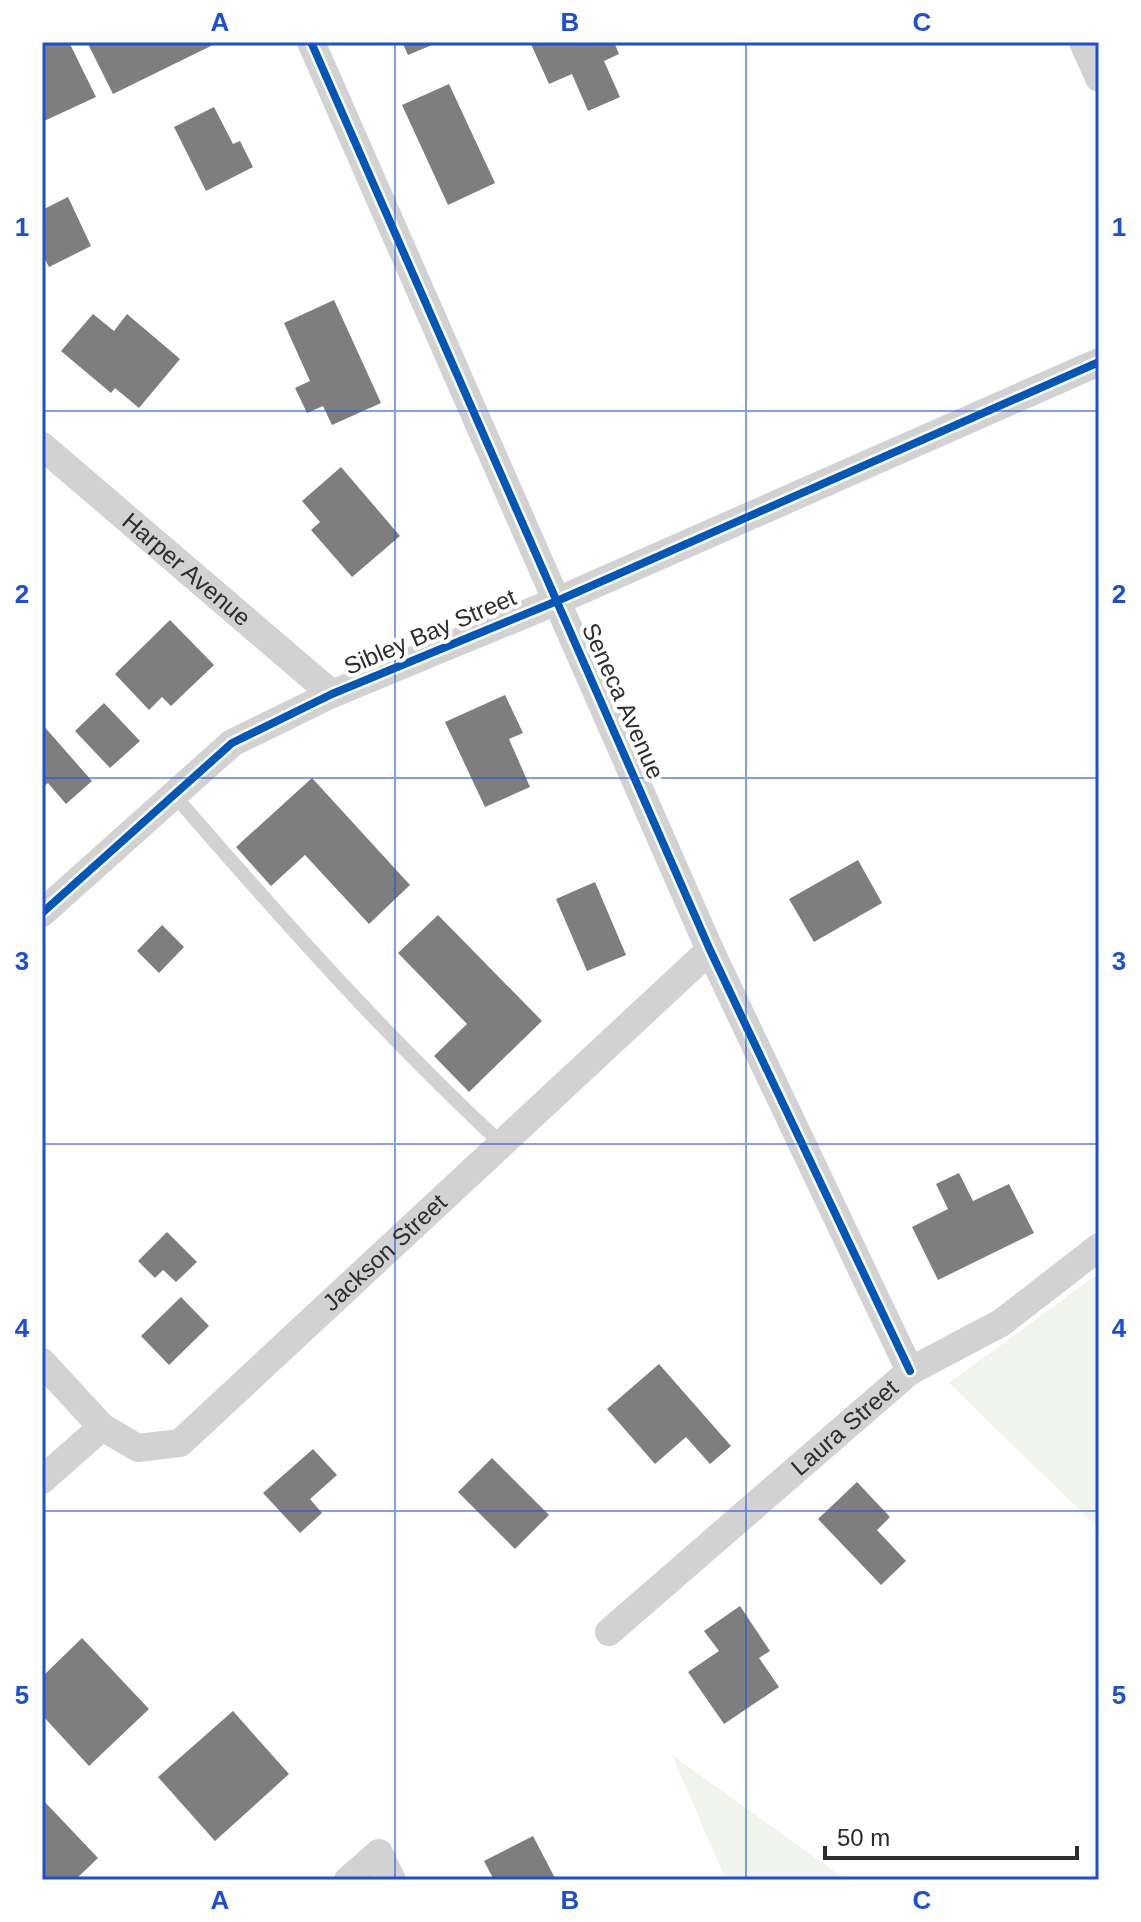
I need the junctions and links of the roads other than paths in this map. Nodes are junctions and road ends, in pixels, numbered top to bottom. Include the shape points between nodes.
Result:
1 (311, 42) edge
2 (1083, 42) edge
3 (1099, 78) edge
4 (1099, 362) edge
5 (42, 446) edge
6 (557, 601) junction
7 (332, 694) junction
8 (174, 795) junction
9 (42, 913) edge
10 (710, 950) junction
11 (502, 1144) junction
12 (1099, 1247) edge
13 (42, 1362) edge
14 (910, 1371) junction
15 (102, 1427) junction
16 (42, 1480) edge
17 (609, 1632) dead end
18 (348, 1880) edge
19 (392, 1880) edge

1 - 6 street, Seneca Avenue
2 - 3 street
4 - 6 street, Sibley Bay Street
5 - 7 street, Harper Avenue
6 - 7 street, Sibley Bay Street
6 - 10 street, Seneca Avenue
7 - 8 street, Sibley Bay Street via 232,743
8 - 9 street, Sibley Bay Street
8 - 11 lane via 313,954
10 - 11 street, Jackson Street
10 - 14 street, Seneca Avenue
11 - 15 street, Jackson Street via 180,1443 138,1448
12 - 14 street, Laura Street via 1001,1323
13 - 15 street, Jackson Street
14 - 17 street, Laura Street
15 - 16 street
18 - 19 street via 379,1853

